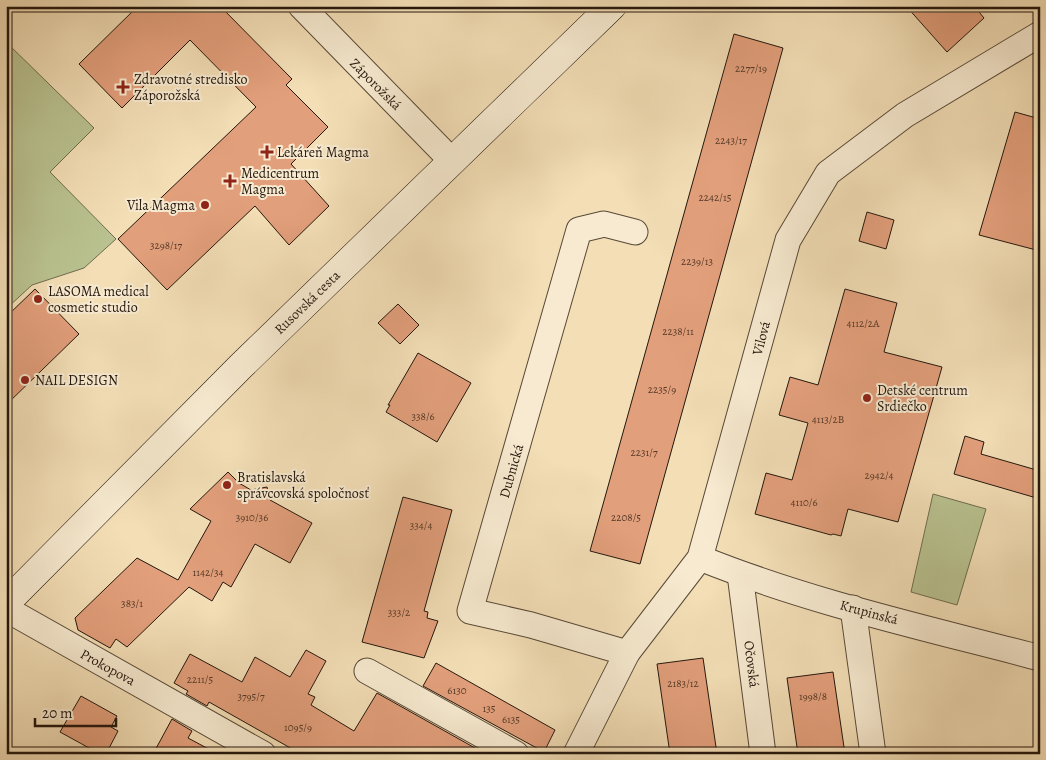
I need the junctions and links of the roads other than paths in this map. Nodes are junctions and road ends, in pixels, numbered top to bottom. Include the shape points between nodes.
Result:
1 (301, 6) edge
2 (612, 6) edge
3 (1040, 34) edge
4 (452, 161) junction
5 (635, 232) dead end
6 (700, 558) junction
7 (740, 574) junction
8 (6, 603) edge
9 (853, 608) junction
10 (6, 609) edge
11 (627, 653) junction
12 (1040, 658) edge
13 (366, 671) dead end
14 (263, 754) edge
15 (516, 754) edge
16 (576, 754) edge
17 (763, 754) edge
18 (873, 754) edge

1 - 4 street, Záporožská
2 - 4 street, Rusovská cesta
3 - 6 street, Vilová via 905,115 828,174 788,240
4 - 8 street, Rusovská cesta via 241,366
5 - 11 street, Dubnická via 604,224 579,230 470,611
6 - 7 street, Krupinská
6 - 11 street, Vilová
7 - 9 street, Krupinská
7 - 17 street, Očovská
9 - 12 street, Krupinská
9 - 18 street
10 - 14 street, Prokopova
11 - 16 street, Vilová
13 - 15 street

